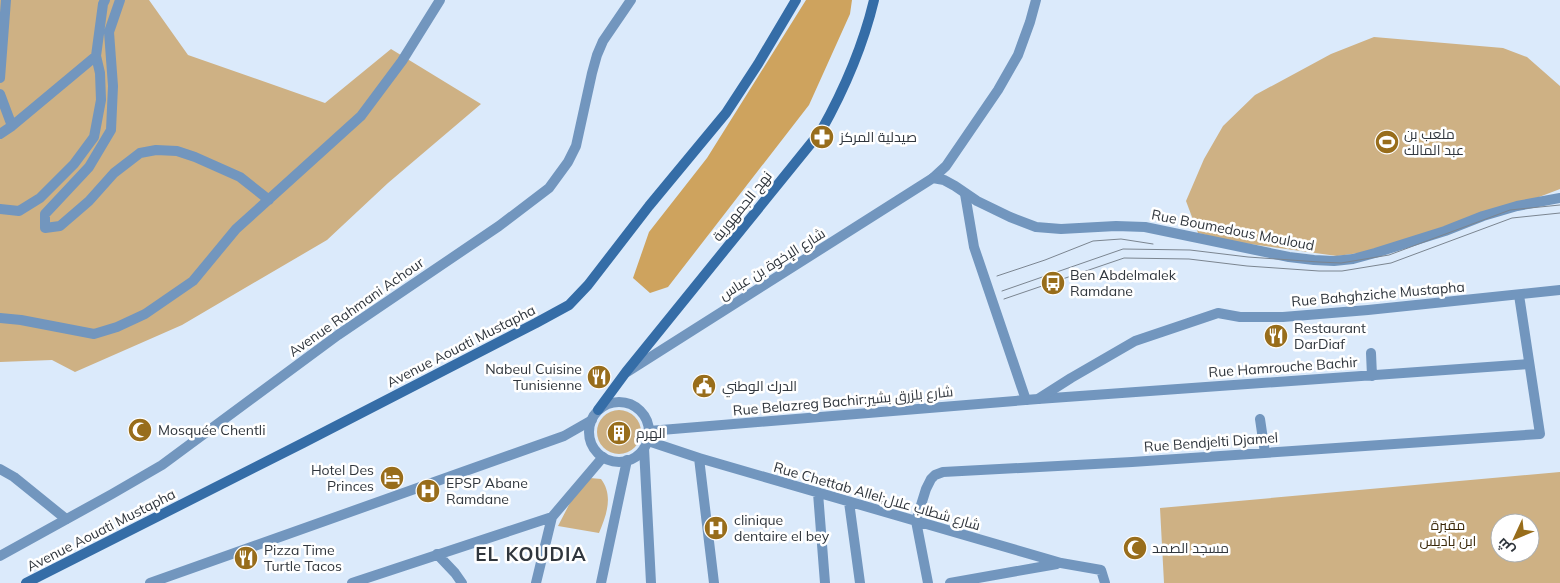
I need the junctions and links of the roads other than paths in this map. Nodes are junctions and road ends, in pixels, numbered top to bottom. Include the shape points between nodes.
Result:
1 (6, 0) edge
2 (105, 0) edge
3 (120, 0) edge
4 (440, 0) edge
5 (631, 0) edge
6 (796, 0) edge
7 (874, 0) edge
8 (1036, 0) edge
9 (96, 56) junction
10 (0, 78) edge
11 (0, 94) edge
12 (12, 126) junction
13 (0, 134) edge
14 (933, 178) junction
15 (965, 194) junction
16 (1560, 198) edge
17 (269, 200) junction
18 (0, 209) edge
19 (1560, 290) edge
20 (1520, 295) junction
21 (0, 318) edge
22 (1371, 352) dead end
23 (1529, 364) junction
24 (626, 372) junction
25 (1372, 376) junction
26 (1038, 399) junction
27 (1026, 400) junction
28 (598, 410) junction
29 (1260, 419) dead end
30 (592, 420) junction
31 (647, 440) junction
32 (1265, 453) junction
33 (603, 456) junction
34 (699, 458) junction
35 (627, 460) junction
36 (0, 469) edge
37 (818, 493) junction
38 (849, 502) junction
39 (552, 517) junction
40 (66, 519) junction
41 (916, 522) junction
42 (437, 554) junction
43 (0, 556) edge
44 (1061, 563) junction
45 (376, 579) edge
46 (26, 583) edge
47 (150, 583) edge
48 (352, 583) edge
49 (462, 583) edge
50 (536, 583) edge
51 (601, 583) edge
52 (651, 583) edge
53 (714, 583) edge
54 (825, 583) edge
55 (860, 583) edge
56 (928, 583) edge
57 (950, 583) edge
58 (1104, 583) edge

1 - 10 street
2 - 9 street
3 - 17 street via 109,32 113,86 111,130 89,167 45,214 45,228 60,226 89,202 114,173 140,153 156,150 177,151 195,157 240,177
4 - 17 street via 402,61 361,116
5 - 40 street, Avenue Rahmani Achour via 603,41 592,73 576,146 549,188 499,226 338,335 162,464
6 - 46 main road, Avenue Aouati Mustapha via 726,113 569,305
7 - 24 main road, نهج الجمهورية via 858,53 821,131
8 - 14 street, شارع الإخوة بن عباس via 1018,55 998,90 946,166
9 - 12 street
9 - 18 street via 101,100 94,137 74,164 40,198 19,211
11 - 12 street
12 - 13 street
14 - 15 street, Rue Boumedous Mouloud via 944,180
14 - 24 street, شارع الإخوة بن عباس
15 - 16 street, Rue Boumedous Mouloud via 1036,227 1145,227 1289,257 1334,261 1376,253 1517,206
15 - 27 street via 974,247
17 - 21 street via 236,229 193,280 145,314 116,328 94,334
19 - 20 street, Rue Bahghziche Mustapha
20 - 23 street
20 - 26 street, Rue Bahghziche Mustapha via 1283,317 1240,317 1218,313 1135,341
22 - 25 street
23 - 25 street, Rue Hamrouche Bachir
23 - 32 street, Rue Bendjelti Djamel via 1540,434
24 - 28 main road, نهج الجمهورية
25 - 26 street, Rue Hamrouche Bachir
26 - 27 street, Rue Belazreg Bachir;شارع بلزرق بشير
27 - 31 street, Rue Belazreg Bachir;شارع بلزرق بشير
28 - 30 street
28 - 31 street via 616,402 635,406 647,421
29 - 32 street
30 - 33 street via 590,440
30 - 47 street via 564,436
31 - 34 street, Rue Chettab Allel;شارع شطاب علال
31 - 35 street via 640,453
31 - 52 street
32 - 41 street, Rue Bendjelti Djamel via 943,472 931,479
33 - 35 street via 610,460
33 - 39 street
34 - 37 street, Rue Chettab Allel;شارع شطاب علال
34 - 53 street
35 - 51 street
36 - 40 street
37 - 38 street, Rue Chettab Allel;شارع شطاب علال
37 - 54 street
38 - 41 street, Rue Chettab Allel;شارع شطاب علال
38 - 55 street
39 - 42 street
39 - 50 street
40 - 43 street, Avenue Rahmani Achour
41 - 44 street, Rue Chettab Allel;شارع شطاب علال
41 - 56 street
42 - 45 street
42 - 49 street
44 - 57 street
44 - 58 street, Rue Chettab Allel;شارع شطاب علال via 1101,570
45 - 48 street

